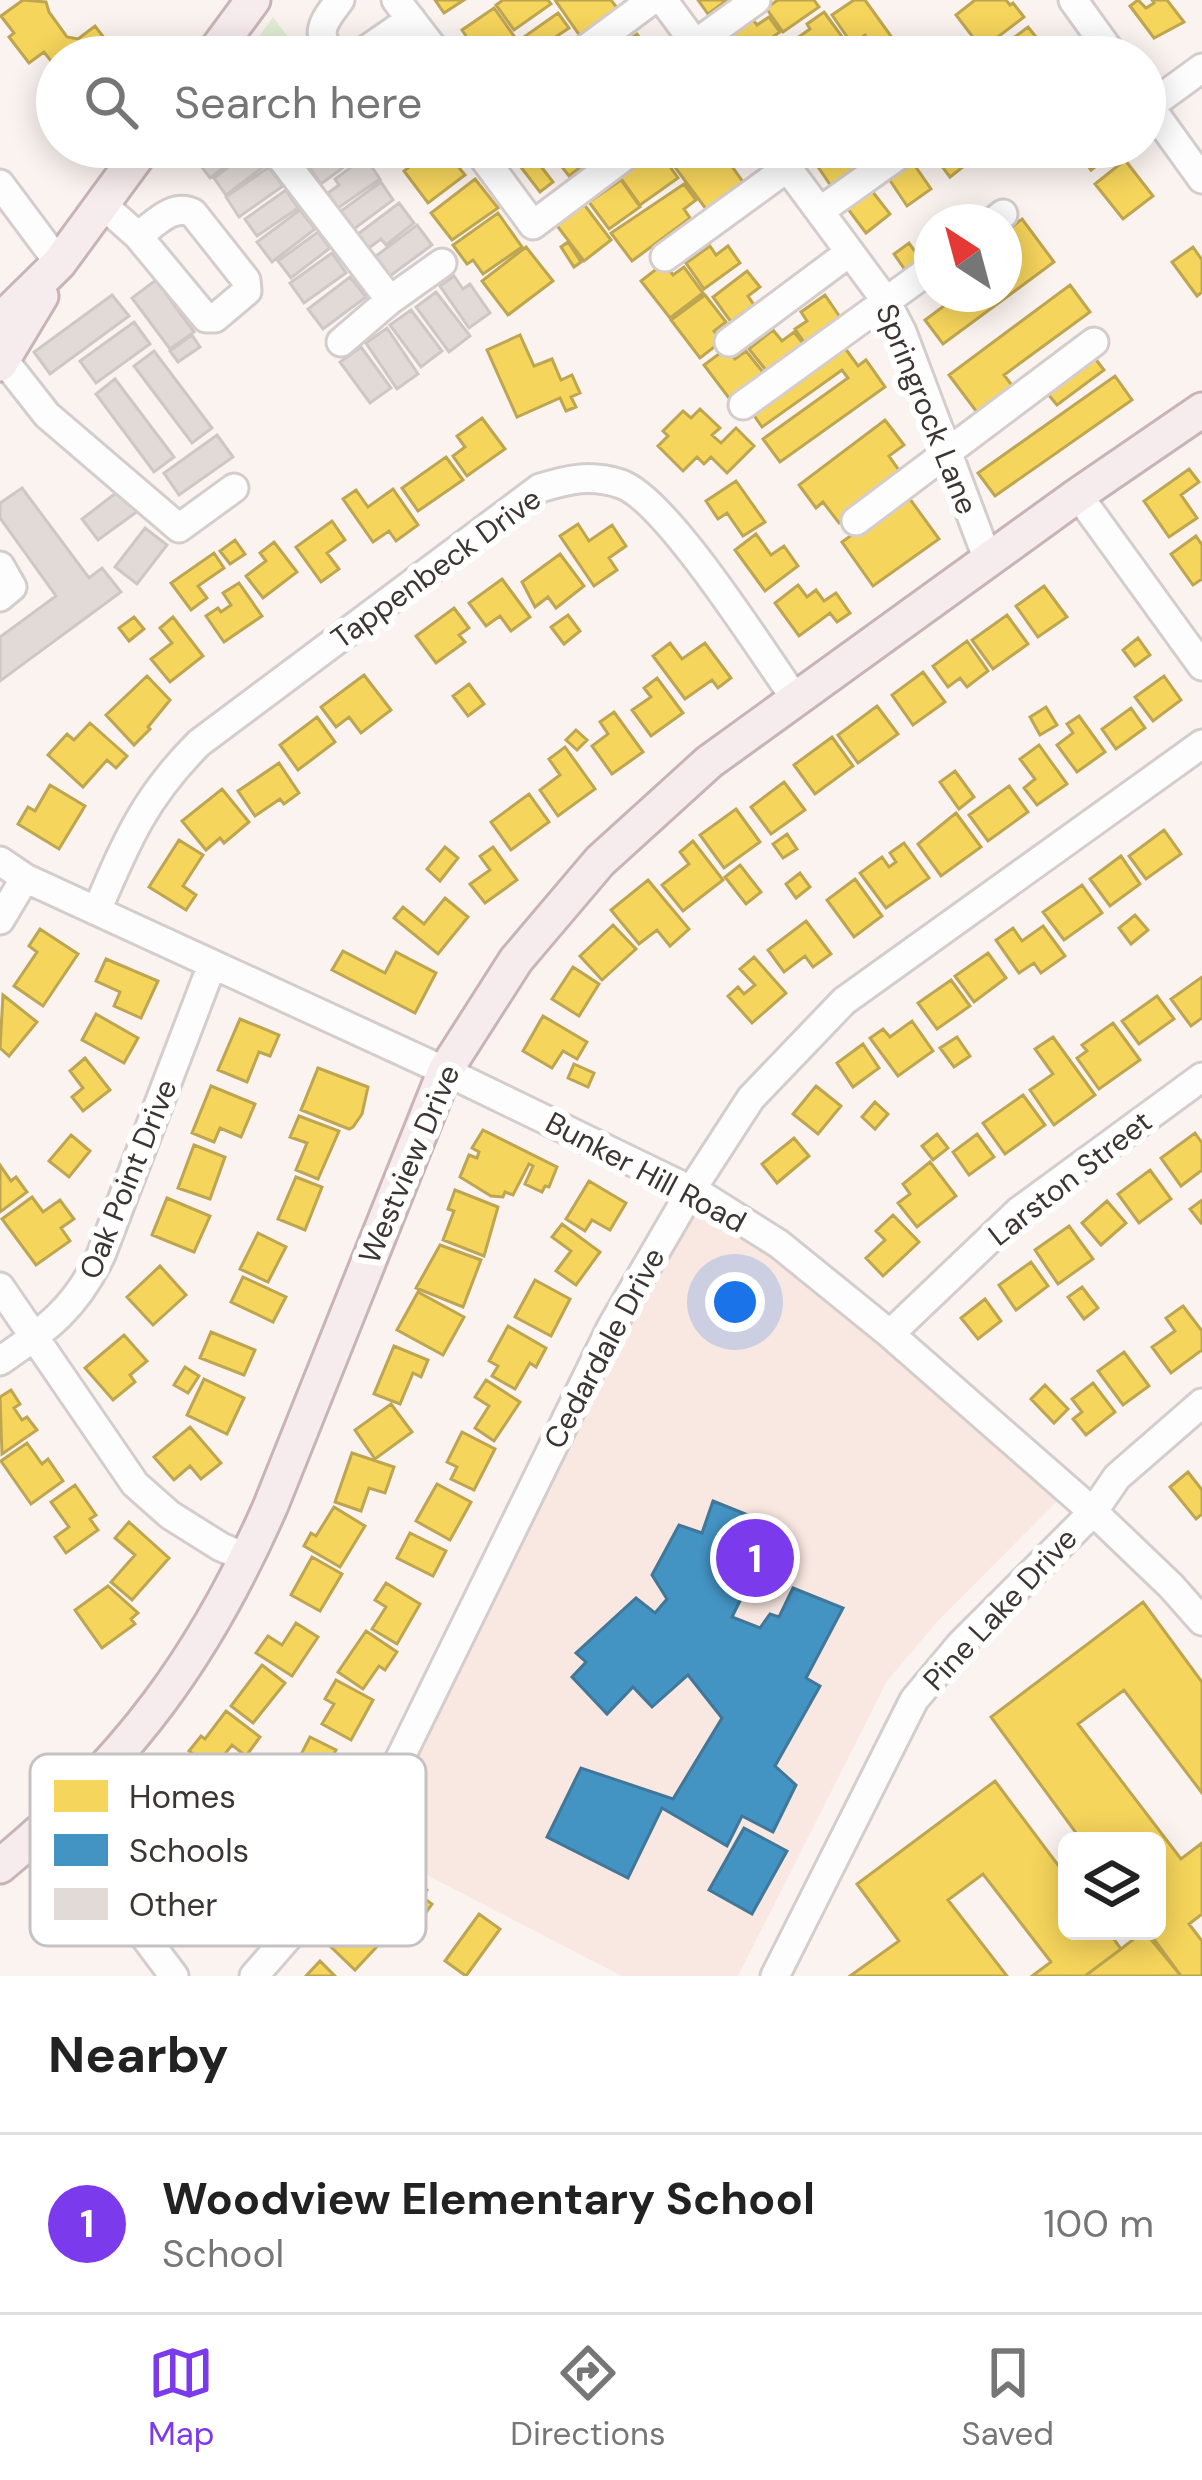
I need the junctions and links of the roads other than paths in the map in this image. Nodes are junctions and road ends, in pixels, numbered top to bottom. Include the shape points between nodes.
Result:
1 (253, 0) edge
2 (340, 0) edge
3 (652, 0) edge
4 (663, 0) edge
5 (756, 0) edge
6 (1073, 0) edge
7 (404, 9) edge
8 (226, 36) edge
9 (320, 36) edge
10 (377, 36) edge
11 (424, 36) edge
12 (603, 36) edge
13 (690, 36) edge
14 (716, 36) edge
15 (1099, 36) edge
16 (1202, 68) edge
17 (1166, 91) edge
18 (1166, 128) edge
19 (129, 168) edge
20 (289, 168) edge
21 (491, 168) edge
22 (610, 168) edge
23 (767, 168) edge
24 (788, 168) edge
25 (881, 168) edge
26 (1202, 178) edge
27 (0, 184) edge
28 (102, 204) junction
29 (820, 212) junction
30 (138, 236) dead end
31 (850, 252) junction
32 (665, 257) dead end
33 (59, 263) junction
34 (442, 263) dead end
35 (914, 281) edge
36 (390, 300) junction
37 (886, 301) junction
38 (0, 321) edge
39 (1094, 342) dead end
40 (340, 343) dead end
41 (729, 343) dead end
42 (2, 362) edge
43 (743, 405) dead end
44 (1202, 410) edge
45 (946, 454) junction
46 (234, 488) dead end
47 (1078, 495) junction
48 (856, 520) dead end
49 (988, 560) junction
50 (0, 566) edge
51 (0, 597) edge
52 (1202, 667) edge
53 (795, 698) junction
54 (1202, 744) edge
55 (0, 861) edge
56 (25, 878) junction
57 (97, 910) junction
58 (0, 920) edge
59 (212, 965) junction
60 (445, 1071) junction
61 (1202, 1077) edge
62 (692, 1189) junction
63 (0, 1287) edge
64 (890, 1334) junction
65 (34, 1338) junction
66 (0, 1360) edge
67 (1202, 1403) edge
68 (1093, 1512) junction
69 (248, 1558) junction
70 (1202, 1621) edge
71 (118, 1754) edge
72 (402, 1754) edge
73 (30, 1842) edge
74 (0, 1866) edge
75 (152, 1946) edge
76 (280, 1946) edge
77 (174, 1976) edge
78 (254, 1976) edge
79 (775, 1976) edge

1 - 8 main road
2 - 9 street
3 - 12 street
4 - 13 street
5 - 14 street
6 - 15 street
7 - 10 street
7 - 11 street
16 - 17 street
18 - 26 street
19 - 28 main road
20 - 36 street
21 - 22 street via 533,225
23 - 32 street
24 - 29 street, Springrock Lane
25 - 29 street
27 - 33 street
28 - 30 street
28 - 33 main road
29 - 31 street, Springrock Lane
31 - 37 street, Springrock Lane
31 - 41 street
33 - 38 main road
33 - 42 main road
34 - 36 street
35 - 37 street
36 - 40 street
37 - 43 street
37 - 45 street, Springrock Lane
39 - 45 street
42 - 46 street via 47,416 179,528
44 - 47 main road, Westview Drive
45 - 48 street
45 - 49 street, Springrock Lane
47 - 49 main road, Westview Drive
47 - 52 street
49 - 53 main road, Westview Drive
50 - 51 street via 12,587
53 - 57 street, Tappenbeck Drive via 664,515 626,486 582,475 540,488 200,743 134,823
53 - 60 main road, Westview Drive via 709,762 600,861 516,960
54 - 62 street, Cedardale Drive via 844,1001 751,1098
55 - 56 street, Bunker Hill Road
56 - 57 street, Bunker Hill Road
56 - 58 street
57 - 59 street, Bunker Hill Road
59 - 60 street, Bunker Hill Road
59 - 65 street, Oak Point Drive via 101,1255 83,1292
60 - 62 street, Bunker Hill Road
60 - 69 main road, Westview Drive
61 - 64 street, Larston Street via 1018,1210
62 - 64 street, Bunker Hill Road via 779,1244
62 - 72 street, Cedardale Drive via 583,1382
63 - 65 street
64 - 68 street, Bunker Hill Road
65 - 66 street, Oak Point Drive
65 - 69 street via 135,1484
67 - 68 street, Pine Lake Drive via 1117,1477
68 - 70 street, Bunker Hill Road
68 - 79 street, Pine Lake Drive via 914,1700
69 - 71 main road, Westview Drive via 202,1643
73 - 74 main road, Westview Drive
75 - 77 street
76 - 78 street, Cedardale Drive

